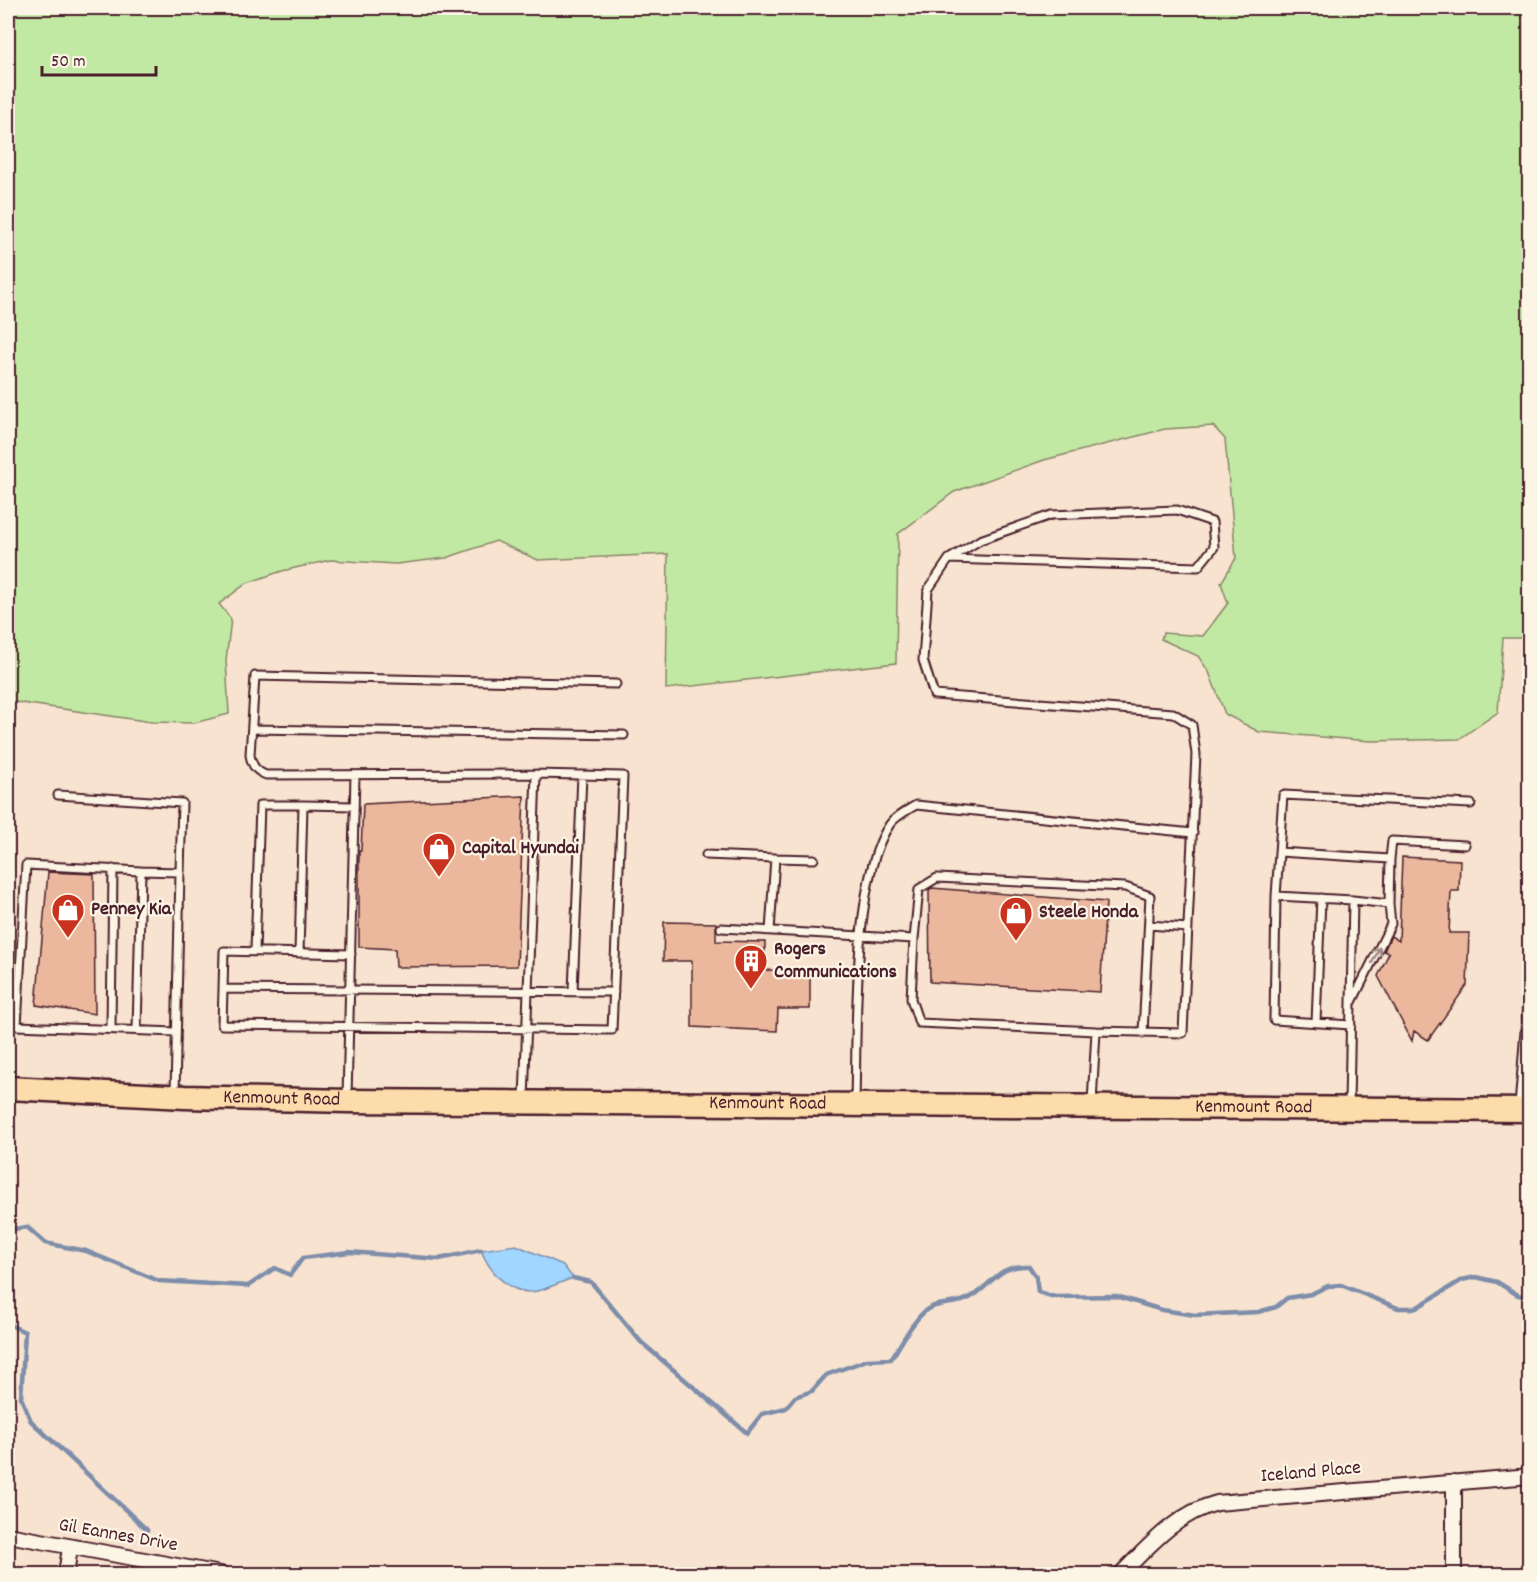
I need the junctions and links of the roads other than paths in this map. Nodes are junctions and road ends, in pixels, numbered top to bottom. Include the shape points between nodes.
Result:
1 (949, 559) junction
2 (616, 684) dead end
3 (252, 729) junction
4 (624, 735) dead end
5 (536, 774) junction
6 (355, 775) junction
7 (582, 775) junction
8 (58, 795) dead end
9 (1471, 804) dead end
10 (303, 805) junction
11 (354, 806) junction
12 (1192, 833) junction
13 (1465, 845) dead end
14 (1279, 852) junction
15 (706, 855) dead end
16 (775, 858) junction
17 (814, 859) dead end
18 (1390, 859) junction
19 (113, 869) junction
20 (141, 871) junction
21 (180, 872) junction
22 (1276, 896) junction
23 (1321, 898) junction
24 (1353, 900) junction
25 (1389, 904) junction
26 (1530, 905) edge
27 (1149, 925) junction
28 (721, 928) dead end
29 (1188, 928) junction
30 (770, 931) junction
31 (862, 936) junction
32 (914, 939) junction
33 (255, 951) junction
34 (298, 952) junction
35 (351, 954) junction
36 (1529, 980) edge
37 (350, 988) junction
38 (223, 989) junction
39 (528, 990) junction
40 (573, 991) junction
41 (614, 992) junction
42 (1351, 1004) junction
43 (1316, 1023) junction
44 (1351, 1024) junction
45 (349, 1028) junction
46 (111, 1029) junction
47 (527, 1029) junction
48 (137, 1030) junction
49 (1096, 1031) junction
50 (176, 1032) junction
51 (1143, 1033) junction
52 (8, 1088) edge
53 (174, 1097) junction
54 (347, 1101) junction
55 (524, 1102) junction
56 (855, 1106) junction
57 (1092, 1107) junction
58 (1348, 1108) junction
59 (1524, 1110) edge
60 (1530, 1476) edge
61 (1454, 1482) junction
62 (8, 1535) edge
63 (70, 1548) junction
64 (66, 1575) edge
65 (221, 1575) edge
66 (1121, 1575) edge
67 (1454, 1575) edge

1 - 1 lane via 1198,567 1214,547 1212,522 1177,510 1051,515 980,540
1 - 12 lane via 928,590 923,660 934,695 1173,713 1192,725 1196,754
2 - 3 lane via 255,676
3 - 4 lane
3 - 6 lane via 250,755 257,772
5 - 6 lane
5 - 7 lane
5 - 39 lane
6 - 11 lane
7 - 40 lane
7 - 41 lane via 623,776
8 - 21 lane via 182,803
9 - 14 lane via 1283,795
10 - 11 lane
10 - 33 lane via 260,805
10 - 34 lane
11 - 35 lane
12 - 29 lane
12 - 31 lane via 916,805 891,821 876,848
13 - 18 lane via 1392,841
14 - 18 lane
14 - 22 lane
15 - 16 lane
16 - 17 lane
16 - 30 lane
18 - 25 lane
19 - 20 lane
19 - 46 lane
19 - 46 lane via 26,866 17,1026
20 - 21 lane
20 - 48 lane
21 - 50 lane
22 - 23 lane
22 - 43 lane via 1274,1020
23 - 24 lane
23 - 43 lane
24 - 25 lane
24 - 42 lane
42 -> 25 lane via 1391,924
26 - 36 lane
27 - 29 lane
27 - 32 lane via 1150,896 1125,887 937,879 919,889
27 - 51 lane
28 - 30 lane
29 - 51 lane via 1184,1033
30 - 31 lane
31 - 32 lane
31 - 56 lane
32 - 49 lane via 911,999 918,1023
33 - 34 lane
33 - 38 lane via 224,951
34 - 35 lane
35 - 37 lane
36 - 59 lane
37 - 38 lane
37 - 39 lane
37 - 45 lane
38 - 45 lane via 222,1025
39 - 40 lane
39 - 47 lane
40 - 41 lane
41 - 47 lane via 612,1030
42 - 44 lane
43 - 44 lane
44 - 58 lane
45 - 47 lane
45 - 54 lane
46 - 48 lane
47 - 55 lane
48 - 50 lane
49 - 51 lane
49 - 57 lane
50 - 53 lane
52 - 53 main road, Kenmount Road
53 - 54 main road, Kenmount Road
54 - 55 main road, Kenmount Road
55 - 56 main road, Kenmount Road
56 - 57 main road, Kenmount Road
57 - 58 main road, Kenmount Road
58 - 59 main road, Kenmount Road
60 - 61 street, Iceland Place
61 - 66 street, Iceland Place via 1248,1498 1202,1506 1171,1526
61 - 67 street
62 - 63 street, Gil Eannes Drive
63 - 64 street
63 - 65 street, Gil Eannes Drive

